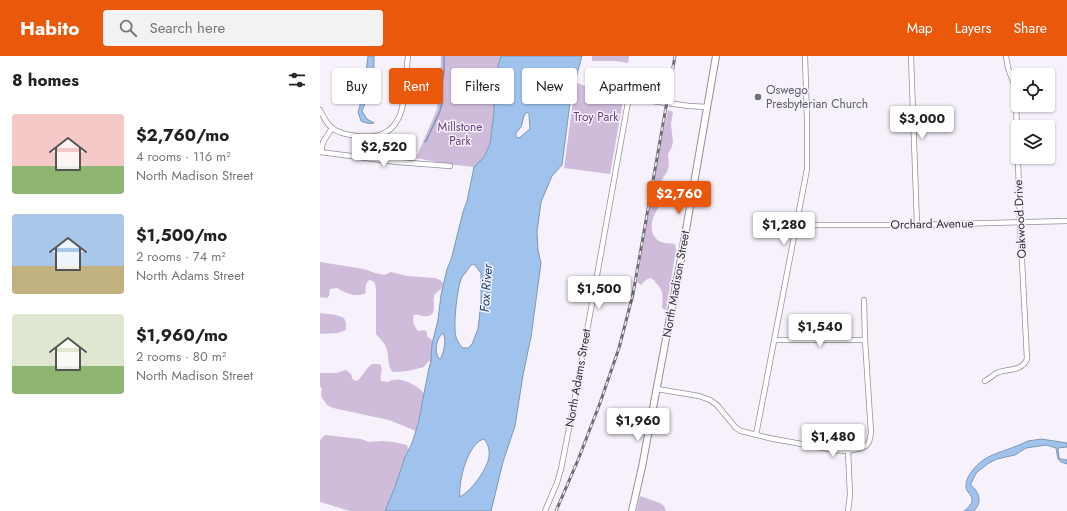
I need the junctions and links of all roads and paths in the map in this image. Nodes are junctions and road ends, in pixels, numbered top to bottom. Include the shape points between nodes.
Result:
1 (408, 56) edge
2 (716, 56) edge
3 (805, 56) edge
4 (911, 56) edge
5 (1006, 56) edge
6 (707, 107) junction
7 (320, 110) edge
8 (332, 128) junction
9 (320, 152) edge
10 (450, 166) dead end
11 (1067, 221) edge
12 (797, 222) junction
13 (1020, 222) junction
14 (917, 225) junction
15 (864, 300) dead end
16 (775, 340) junction
17 (865, 340) junction
18 (985, 381) dead end
19 (657, 389) junction
20 (756, 435) junction
21 (848, 451) junction
22 (545, 511) edge
23 (632, 511) edge
24 (848, 511) edge

1 - 8 street via 403,104 400,116 390,130 367,136 343,133
2 - 6 street, North Madison Street
3 - 12 street via 807,169
4 - 14 street
5 - 13 street, Oakwood Drive via 1014,84
6 - 19 street, North Madison Street
6 - 22 street, North Adams Street via 637,99 628,102 561,470
7 - 8 street
8 - 9 street
9 - 10 street
11 - 13 street, Orchard Avenue
12 - 14 street, Orchard Avenue via 814,225
12 - 16 street
13 - 14 street, Orchard Avenue
13 - 18 street, Oakwood Drive via 1027,359 1020,367 999,372
15 - 17 street
16 - 17 street
16 - 20 street
17 - 21 street via 870,438 866,446
19 - 20 street via 710,400 736,428
19 - 23 street, North Madison Street
20 - 21 street
21 - 24 street

